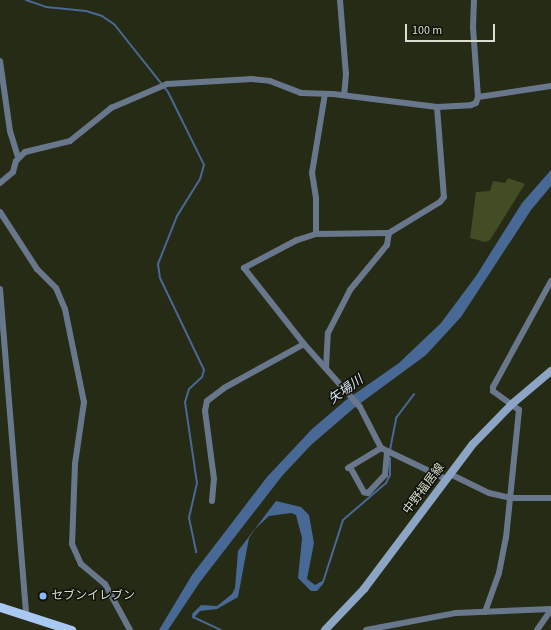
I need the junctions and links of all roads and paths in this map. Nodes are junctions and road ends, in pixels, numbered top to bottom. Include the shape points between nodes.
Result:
1 (340, 0) edge
2 (474, 0) edge
3 (0, 61) edge
4 (551, 86) edge
5 (325, 94) junction
6 (344, 95) junction
7 (478, 97) junction
8 (437, 107) junction
9 (18, 158) junction
10 (0, 184) edge
11 (0, 212) edge
12 (389, 233) junction
13 (316, 234) junction
14 (551, 281) edge
15 (0, 289) edge
16 (304, 344) junction
17 (326, 368) junction
18 (551, 371) edge
19 (512, 404) junction
20 (381, 448) junction
21 (387, 453) junction
22 (448, 476) junction
23 (510, 498) junction
24 (551, 498) edge
25 (212, 501) dead end
26 (0, 607) edge
27 (551, 610) edge
28 (485, 612) junction
29 (26, 614) junction
30 (71, 630) edge
31 (130, 630) edge
32 (326, 630) edge
33 (366, 630) edge
34 (537, 630) edge

1 - 6 street via 346,74
2 - 7 street via 473,28
3 - 9 street via 10,131
4 - 7 street
5 - 6 street
5 - 9 street via 301,93 270,81 252,79 168,84 111,108 70,141 25,152
5 - 13 street via 312,173 316,198
6 - 8 street
7 - 8 street via 476,103 471,105
8 - 12 street via 443,199
9 - 10 street via 13,172
11 - 31 street via 37,269 56,288 65,309 84,402 75,464 74,551 81,564 105,584
12 - 13 street
12 - 17 street via 387,245 350,290 328,333
13 - 16 street via 297,240 244,268
14 - 19 street via 493,387 493,391
15 - 29 street
16 - 17 street
16 - 25 street via 224,388 207,402 205,411 214,479
17 - 20 street via 360,407
18 - 19 main road, 中野福居線
19 - 22 main road, 中野福居線 via 473,444
19 - 23 street via 519,410
20 - 21 street
20 - 21 street via 349,468 364,492 368,493 385,475
21 - 22 street
22 - 23 street
22 - 32 main road, 中野福居線 via 364,589
23 - 24 street
23 - 28 street via 499,573
26 - 29 main road
27 - 28 street
27 - 34 street
28 - 33 street via 456,613
29 - 30 main road

